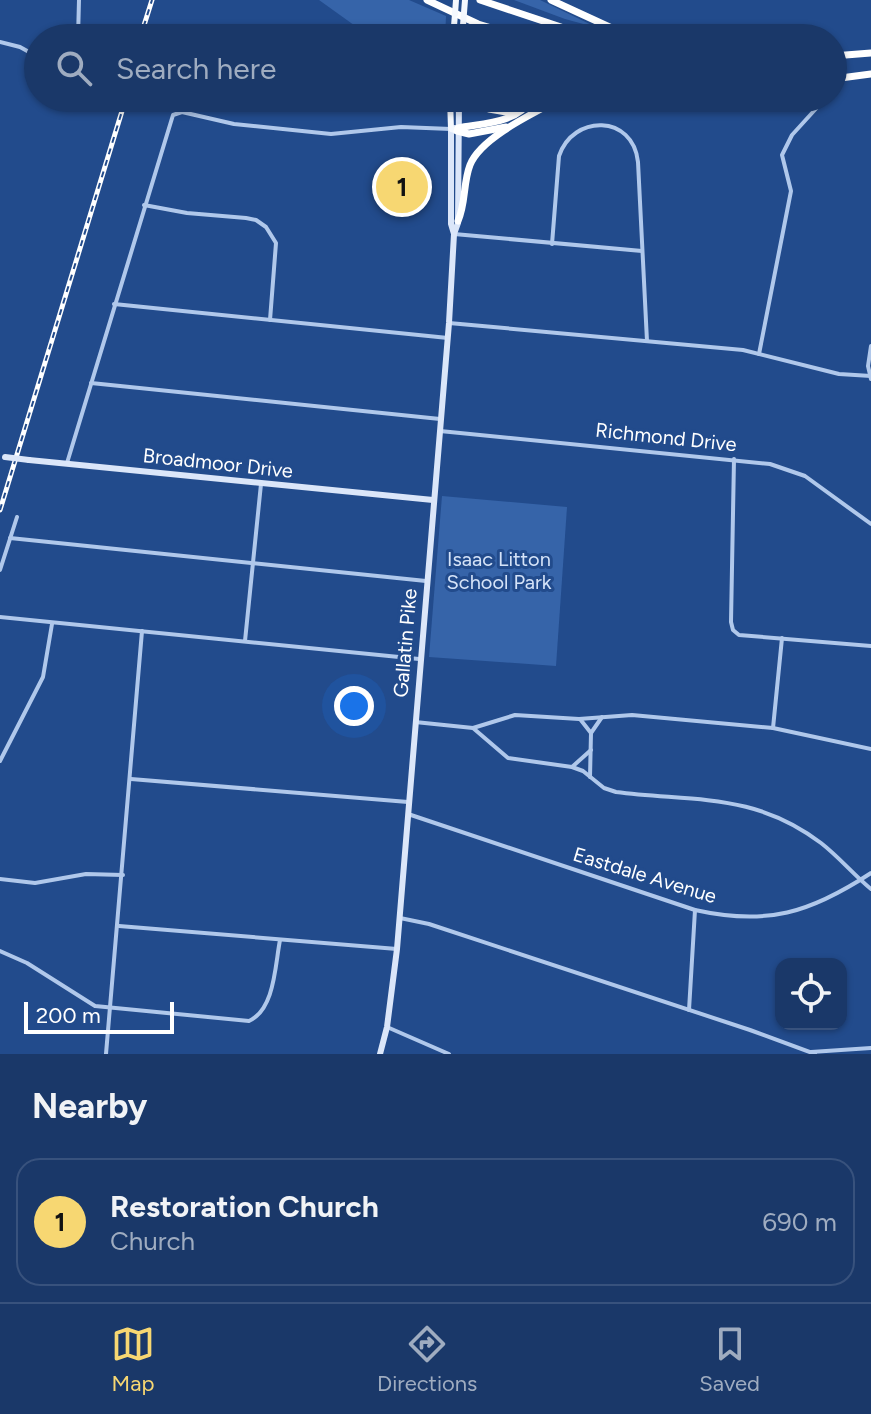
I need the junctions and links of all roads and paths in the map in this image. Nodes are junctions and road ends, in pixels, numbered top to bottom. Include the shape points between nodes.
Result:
1 (79, 0) edge
2 (427, 0) edge
3 (456, 0) edge
4 (465, 0) edge
5 (480, 0) edge
6 (551, 0) edge
7 (78, 24) edge
8 (454, 24) edge
9 (463, 24) edge
10 (478, 24) edge
11 (552, 24) edge
12 (603, 24) edge
13 (0, 42) edge
14 (24, 49) edge
15 (871, 53) edge
16 (847, 55) edge
17 (871, 74) edge
18 (847, 77) edge
19 (452, 112) edge
20 (457, 112) edge
21 (508, 112) edge
22 (537, 112) edge
23 (813, 112) edge
24 (515, 113) joint
25 (514, 125) junction
26 (455, 129) junction
27 (144, 205) junction
28 (458, 221) junction
29 (454, 234) junction
30 (552, 244) junction
31 (642, 251) junction
32 (114, 304) junction
33 (270, 320) junction
34 (449, 323) junction
35 (448, 338) junction
36 (647, 341) junction
37 (871, 346) edge
38 (759, 354) junction
39 (870, 377) edge
40 (91, 383) junction
41 (440, 419) junction
42 (440, 431) junction
43 (3, 457) edge
44 (734, 459) junction
45 (67, 463) junction
46 (261, 484) junction
47 (433, 500) junction
48 (17, 517) dead end
49 (871, 524) edge
50 (10, 538) junction
51 (254, 563) junction
52 (0, 570) edge
53 (426, 581) junction
54 (0, 617) edge
55 (52, 624) junction
56 (142, 631) junction
57 (782, 638) junction
58 (245, 641) junction
59 (871, 646) edge
60 (419, 659) junction
61 (602, 717) junction
62 (579, 719) junction
63 (415, 722) junction
64 (473, 728) junction
65 (773, 728) junction
66 (591, 733) junction
67 (871, 749) edge
68 (591, 750) junction
69 (0, 761) edge
70 (572, 767) junction
71 (590, 777) junction
72 (131, 779) junction
73 (408, 802) junction
74 (408, 814) junction
75 (871, 873) edge
76 (123, 875) junction
77 (0, 879) edge
78 (860, 880) junction
79 (871, 889) edge
80 (695, 910) junction
81 (399, 917) junction
82 (119, 926) junction
83 (280, 940) junction
84 (397, 949) junction
85 (0, 951) edge
86 (111, 1009) junction
87 (689, 1010) junction
88 (387, 1027) junction
89 (871, 1048) edge
90 (813, 1053) edge
91 (106, 1054) edge
92 (380, 1054) edge
93 (449, 1054) edge

1 - 7 street
2 - 10 highway
3 - 8 main road, bridge
4 - 9 main road, bridge
5 - 11 highway
6 - 12 highway
13 - 14 street
15 - 16 highway
17 - 18 highway
19 - 26 main road, Gallatin Pike
20 - 26 main road, Gallatin Pike
21 - 24 highway
22 - 25 highway
23 - 38 street via 782,155 791,191
24 - 26 highway via 491,124
25 - 26 highway via 469,134
25 - 28 highway via 470,163
26 - 27 street via 401,127 331,134 177,113
26 - 28 main road, Gallatin Pike
26 - 29 main road, Gallatin Pike
27 - 32 street
27 - 33 street via 246,218 266,227 276,243
28 - 29 main road, Gallatin Pike
29 - 30 street
29 - 34 main road, Gallatin Pike
30 - 31 street
30 - 31 street via 563,145 585,128 606,127 626,133 637,150
31 - 36 street
32 - 33 street
32 - 40 street
33 - 35 street
34 - 35 main road, Gallatin Pike
34 - 36 street
35 - 41 main road, Gallatin Pike
36 - 38 street
37 - 39 street
38 - 39 street
40 - 41 street
40 - 45 street
41 - 42 main road, Gallatin Pike
42 - 44 street, Richmond Drive
42 - 47 main road, Gallatin Pike
43 - 45 main road, Broadmoor Drive, bridge
44 - 49 street, Richmond Drive via 805,476
44 - 57 street via 733,630
45 - 46 main road, Broadmoor Drive
46 - 47 main road, Broadmoor Drive
46 - 51 street
47 - 53 main road, Gallatin Pike
48 - 50 street
50 - 51 street
50 - 52 street
51 - 53 street
51 - 58 street
53 - 60 main road, Gallatin Pike
54 - 55 street
55 - 56 street
55 - 69 street via 43,677
56 - 58 street
56 - 72 street
57 - 59 street
57 - 65 street
58 - 60 street
60 - 63 main road, Gallatin Pike
61 - 62 street
61 - 65 street
61 - 66 street
62 - 64 street via 515,715
62 - 66 street
63 - 64 street
63 - 73 main road, Gallatin Pike
64 - 70 street via 508,758
65 - 67 street
66 - 68 street
68 - 70 street
68 - 71 street
70 - 71 street
71 - 78 street via 616,792 746,805 822,843
72 - 73 street
72 - 76 street
73 - 74 main road, Gallatin Pike
74 - 80 street, Eastdale Avenue
74 - 81 main road, Gallatin Pike
75 - 78 street, Eastdale Avenue
76 - 77 street via 86,874 35,883
76 - 82 street
78 - 79 street
78 - 80 street, Eastdale Avenue via 827,900 784,914 733,917
80 - 87 street
81 - 84 main road, Gallatin Pike
81 - 87 street
82 - 83 street
82 - 86 street
83 - 84 street
83 - 86 street via 268,1001 249,1021
84 - 88 main road, Gallatin Pike
85 - 86 street via 95,1006
86 - 91 street
87 - 90 street
88 - 92 main road, Gallatin Pike
88 - 93 street
89 - 90 street

